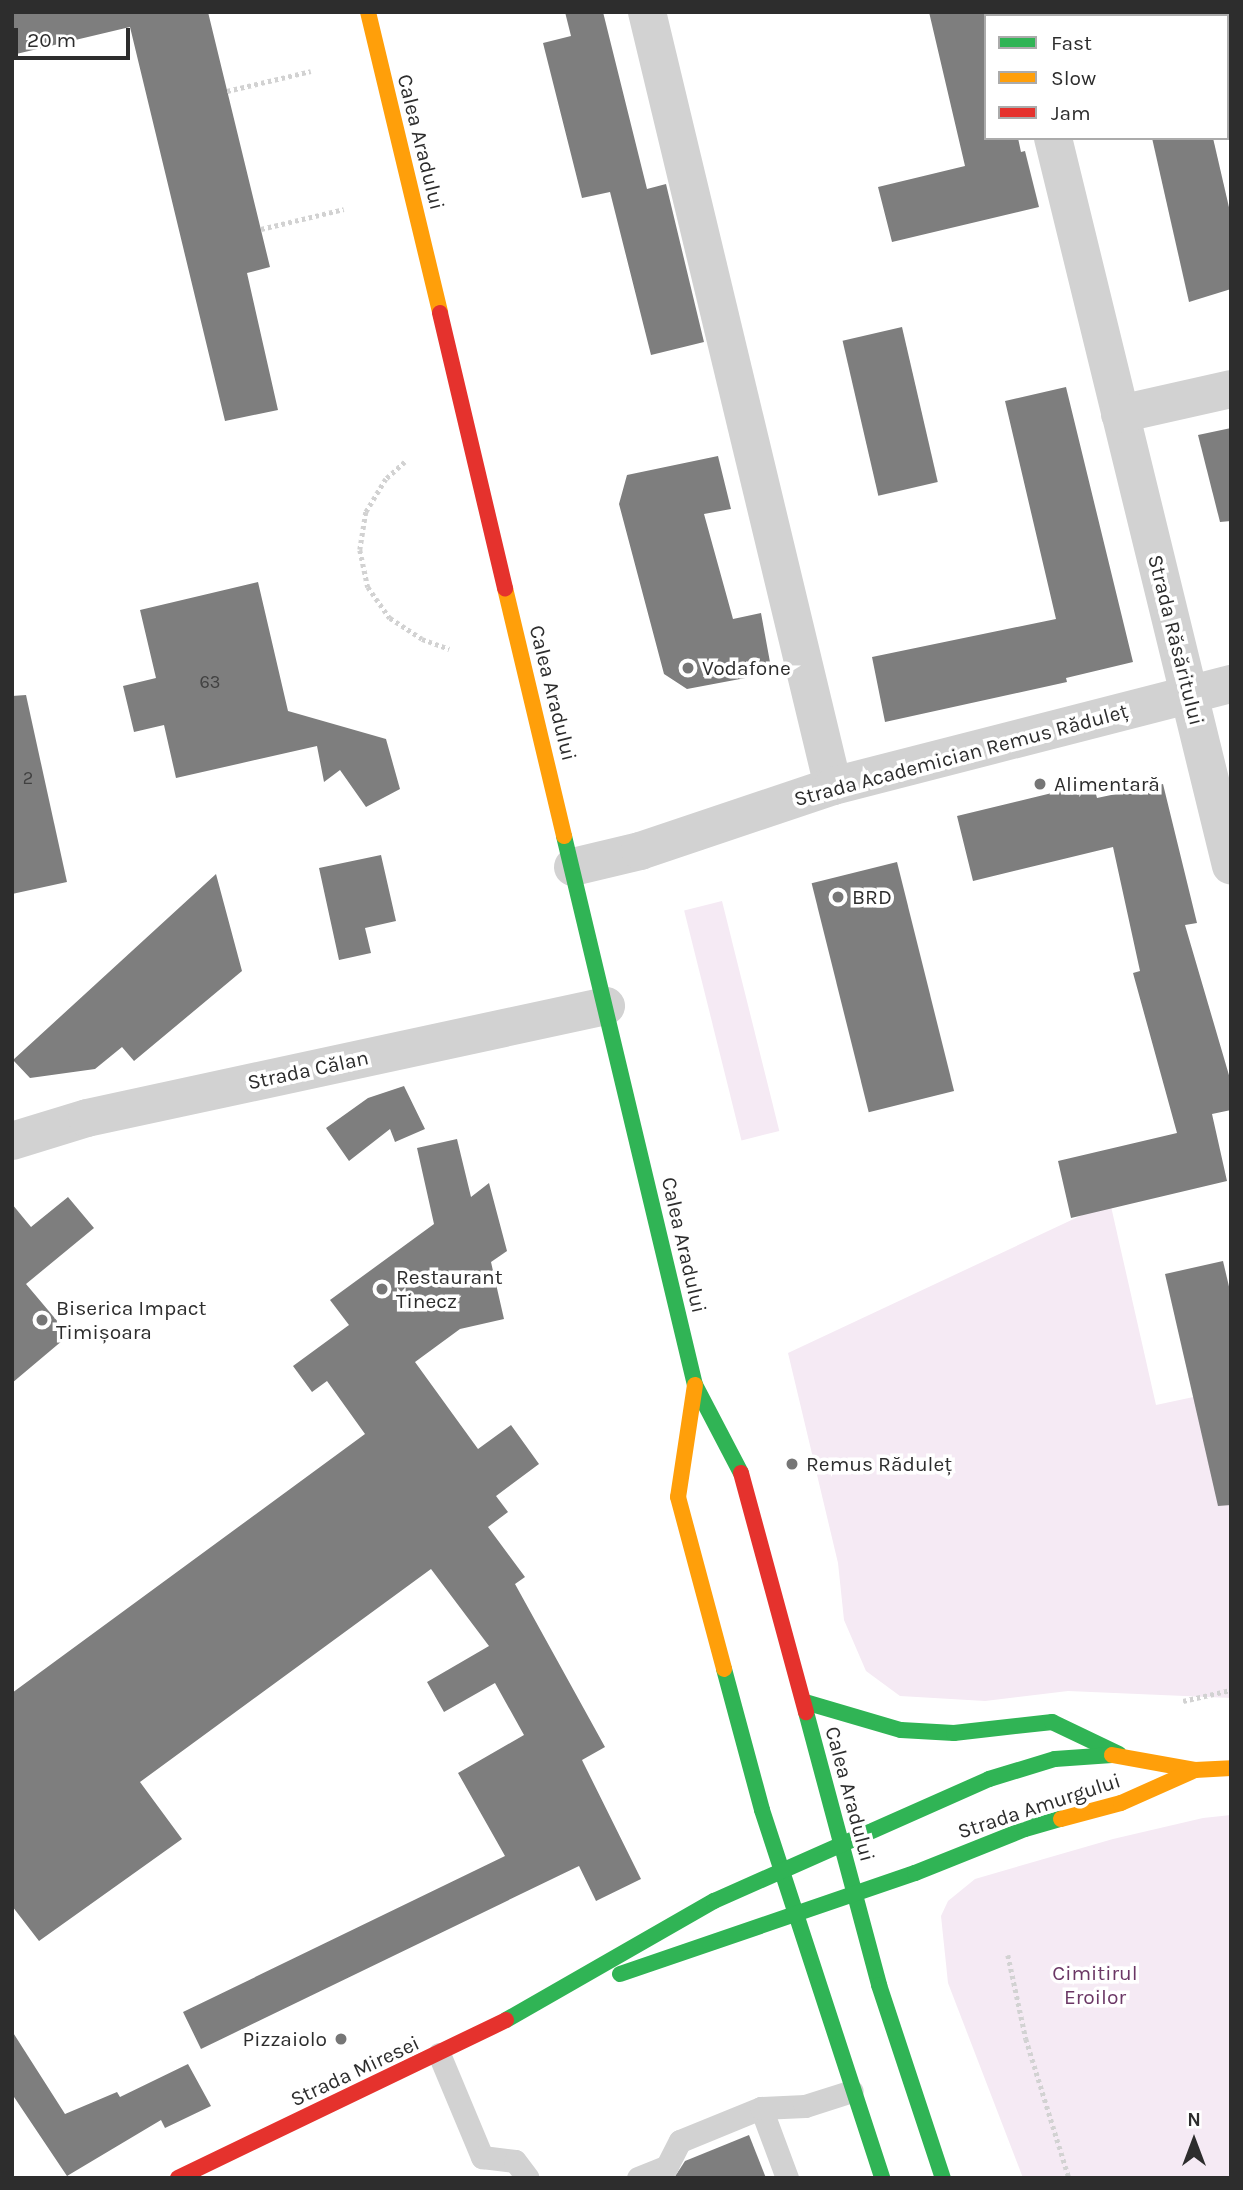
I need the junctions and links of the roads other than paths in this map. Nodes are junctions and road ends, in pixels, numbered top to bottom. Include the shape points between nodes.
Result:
1 (368, 12) edge
2 (647, 12) edge
3 (1053, 140) edge
4 (1231, 388) edge
5 (1120, 414) junction
6 (1231, 684) edge
7 (1189, 694) junction
8 (833, 786) junction
9 (1231, 866) edge
10 (573, 867) junction
11 (606, 1006) junction
12 (12, 1141) edge
13 (695, 1385) junction
14 (805, 1702) junction
15 (1121, 1754) junction
16 (1231, 1768) edge
17 (1195, 1770) junction
18 (842, 1843) junction
19 (781, 1871) junction
20 (855, 1894) junction
21 (795, 1916) junction
22 (548, 1998) junction
23 (439, 2054) junction
24 (852, 2091) junction
25 (761, 2108) junction
26 (178, 2178) edge
27 (528, 2178) edge
28 (638, 2178) edge
29 (787, 2178) edge
30 (881, 2178) edge
31 (943, 2178) edge

1 - 10 main road, Calea Aradului
2 - 8 street
3 - 5 street, Strada Răsăritului
4 - 5 street
5 - 7 street, Strada Răsăritului
6 - 7 street, Strada Academician Remus Răduleț
7 - 8 street, Strada Academician Remus Răduleț
7 - 9 street, Strada Răsăritului
8 - 10 street, Strada Academician Remus Răduleț via 640,851
10 - 11 main road, Calea Aradului
11 - 12 street, Strada Călan via 87,1118
11 - 13 main road, Calea Aradului
13 - 14 main road, Calea Aradului via 745,1481
13 - 19 main road, Calea Aradului via 678,1497
14 - 15 main road via 901,1730 954,1733 1052,1722
14 - 18 main road, Calea Aradului
15 - 17 main road, Strada Amurgului
15 - 18 main road, Strada Amurgului via 1055,1759 989,1779
16 - 17 main road, Strada Amurgului
17 - 20 main road, Strada Amurgului via 1121,1803 1025,1829
18 - 19 main road, Strada Miresei
18 - 20 main road, Calea Aradului
19 - 21 main road, Calea Aradului
19 - 22 main road, Strada Miresei via 714,1901
20 - 21 main road, Strada Miresei
20 - 31 main road, Calea Aradului via 878,1985
21 - 22 main road, Strada Miresei
21 - 24 main road, Calea Aradului
22 - 23 main road, Strada Miresei
23 - 26 main road, Strada Miresei
23 - 27 lane via 482,2157 515,2161
24 - 25 lane via 806,2106
24 - 30 main road, Calea Aradului
25 - 28 lane via 680,2141 667,2166
25 - 29 lane

